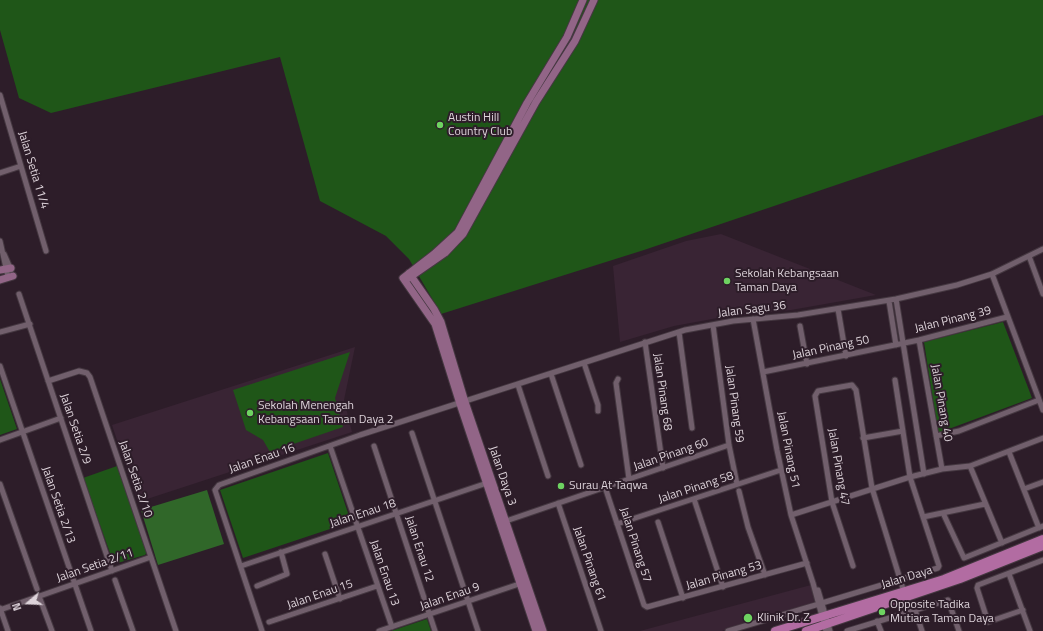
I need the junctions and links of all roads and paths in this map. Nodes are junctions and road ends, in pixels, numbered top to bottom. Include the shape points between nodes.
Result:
1 (583, 0) edge
2 (594, 0) edge
3 (0, 95) edge
4 (21, 166) junction
5 (0, 173) edge
6 (0, 241) edge
7 (1043, 249) edge
8 (46, 250) dead end
9 (1029, 256) junction
10 (426, 267) junction
11 (5, 269) edge
12 (992, 274) junction
13 (11, 277) joint
14 (407, 277) junction
15 (0, 280) edge
16 (424, 293) junction
17 (20, 294) dead end
18 (1043, 294) edge
19 (896, 300) junction
20 (889, 301) junction
21 (838, 309) junction
22 (1007, 317) junction
23 (753, 319) junction
24 (30, 324) junction
25 (713, 325) junction
26 (800, 326) dead end
27 (440, 329) junction
28 (0, 332) edge
29 (679, 332) junction
30 (919, 340) junction
31 (645, 342) junction
32 (904, 343) junction
33 (896, 345) junction
34 (846, 356) junction
35 (584, 363) junction
36 (807, 364) junction
37 (0, 366) edge
38 (763, 372) junction
39 (551, 374) junction
40 (618, 379) dead end
41 (895, 380) dead end
42 (48, 381) junction
43 (518, 385) junction
44 (1039, 400) junction
45 (463, 403) junction
46 (1043, 410) edge
47 (598, 411) dead end
48 (61, 418) junction
49 (692, 428) dead end
50 (903, 431) junction
51 (22, 432) junction
52 (412, 434) dead end
53 (936, 436) junction
54 (863, 438) junction
55 (1043, 438) edge
56 (0, 440) edge
57 (730, 445) junction
58 (330, 446) junction
59 (374, 446) dead end
60 (1009, 452) junction
61 (581, 466) dead end
62 (970, 466) junction
63 (663, 468) junction
64 (942, 469) junction
65 (781, 470) junction
66 (924, 474) junction
67 (548, 476) dead end
68 (910, 477) junction
69 (629, 479) junction
70 (489, 482) junction
71 (1043, 482) edge
72 (0, 484) edge
73 (737, 484) junction
74 (605, 487) junction
75 (872, 488) junction
76 (1024, 490) junction
77 (739, 491) dead end
78 (694, 499) junction
79 (435, 501) junction
80 (832, 502) junction
81 (558, 504) junction
82 (986, 504) junction
83 (943, 512) junction
84 (396, 514) junction
85 (791, 515) junction
86 (923, 517) junction
87 (506, 521) junction
88 (658, 522) dead end
89 (617, 524) junction
90 (357, 526) junction
91 (1041, 527) edge
92 (1043, 539) edge
93 (1002, 543) junction
94 (1043, 546) edge
95 (281, 552) junction
96 (326, 554) dead end
97 (151, 557) junction
98 (1043, 560) edge
99 (807, 563) junction
100 (240, 566) junction
101 (853, 566) dead end
102 (112, 571) junction
103 (1009, 574) junction
104 (765, 575) junction
105 (115, 580) dead end
106 (900, 580) junction
107 (523, 583) junction
108 (74, 584) junction
109 (257, 586) dead end
110 (378, 586) junction
111 (723, 587) junction
112 (37, 589) dead end
113 (904, 592) junction
114 (40, 596) junction
115 (340, 598) junction
116 (684, 598) junction
117 (468, 601) junction
118 (820, 604) junction
119 (647, 607) joint
120 (0, 609) edge
121 (914, 610) junction
122 (1023, 610) junction
123 (430, 614) junction
124 (878, 621) junction
125 (269, 622) dead end
126 (826, 624) edge
127 (392, 627) junction
128 (8, 631) edge
129 (52, 631) edge
130 (91, 631) edge
131 (133, 631) edge
132 (176, 631) edge
133 (262, 631) edge
134 (379, 631) edge
135 (435, 631) edge
136 (478, 631) edge
137 (536, 631) edge
138 (543, 631) edge
139 (601, 631) edge
140 (728, 631) edge
141 (776, 631) edge
142 (806, 631) edge
143 (847, 631) edge
144 (881, 631) edge
145 (922, 631) edge
146 (959, 631) edge
147 (1030, 631) edge

1 - 14 street via 567,37 527,103 458,232
2 - 10 street via 575,41 532,108 463,234 445,253
3 - 4 street, Jalan Setia 11/4
4 - 5 street
4 - 8 street, Jalan Setia 11/4
6 - 11 street
7 - 9 street, Jalan Sagu 36
9 - 12 street, Jalan Sagu 36
9 - 18 street
10 - 14 street
10 - 16 street via 420,277
11 - 13 street
12 - 19 street, Jalan Sagu 36
12 - 22 street
13 - 15 street
14 - 16 street
14 - 27 street
16 - 27 street via 438,315
17 - 24 street, Jalan Setia 2/9
19 - 20 street, Jalan Sagu 36
19 - 32 street
20 - 21 street, Jalan Sagu 36
20 - 33 street
21 - 23 street, Jalan Sagu 36
21 - 34 street
22 - 30 street, Jalan Pinang 39
22 - 44 street
23 - 25 street, Jalan Sagu 36
23 - 38 street, Jalan Pinang 51
24 - 28 street
24 - 42 street, Jalan Setia 2/9
25 - 29 street, Jalan Sagu 36
25 - 57 street, Jalan Pinang 59
26 - 36 street
27 - 45 street, Jalan Daya 3
29 - 31 street, Jalan Sagu 36
29 - 49 street
30 - 32 street, Jalan Pinang 39
30 - 53 street, Jalan Pinang 40
31 - 35 street, Jalan Sagu 36
31 - 63 street, Jalan Pinang 68
32 - 33 street, Jalan Pinang 50
32 - 66 street
33 - 34 street, Jalan Pinang 50
34 - 36 street, Jalan Pinang 50
35 - 39 street, Jalan Sagu 36
35 - 47 street
36 - 38 street, Jalan Pinang 50
37 - 51 street, Jalan Setia 2/13
38 - 65 street, Jalan Pinang 51
39 - 43 street, Jalan Sagu 36
39 - 61 street
40 - 69 street via 616,383
41 - 50 street
42 - 48 street, Jalan Setia 2/9
42 - 97 street, Jalan Setia 2/10 via 79,371 87,373 90,377
43 - 45 street, Jalan Sagu 36
43 - 67 street
44 - 46 street
44 - 53 street via 959,431
45 - 58 street, Jalan Enau 16
45 - 70 street, Jalan Daya 3
48 - 51 street
48 - 102 street, Jalan Setia 2/9
50 - 54 street
50 - 68 street
51 - 56 street
51 - 108 street, Jalan Setia 2/13
52 - 79 street
53 - 64 street, Jalan Pinang 40
54 - 75 street
54 - 80 street, Jalan Pinang 47 via 855,387 816,393
55 - 60 street
57 - 63 street, Jalan Pinang 60
57 - 73 street, Jalan Pinang 59
58 - 90 street, Jalan Enau 13
58 - 100 street, Jalan Enau 16 via 216,487
59 - 84 street, Jalan Enau 12
60 - 62 street
60 - 76 street
62 - 64 street
62 - 82 street
63 - 69 street, Jalan Pinang 60
64 - 66 street
65 - 73 street, Jalan Pinang 58
65 - 85 street, Jalan Pinang 51
66 - 68 street
68 - 75 street
68 - 86 street
69 - 74 street, Jalan Pinang 60
70 - 79 street, Jalan Enau 18
70 - 87 street, Jalan Daya 3
70 - 107 street, Jalan Daya 3
71 - 76 street
72 - 112 street
73 - 78 street, Jalan Pinang 58
74 - 81 street, Jalan Pinang 60
74 - 89 street, Jalan Pinang 57
75 - 80 street
75 - 106 street
76 - 91 street
77 - 104 street via 748,527
78 - 89 street, Jalan Pinang 58
78 - 111 street
79 - 84 street, Jalan Enau 18
79 - 117 street
80 - 85 street
80 - 101 street, Jalan Pinang 47
81 - 87 street, Jalan Pinang 60
81 - 139 street, Jalan Pinang 61
82 - 83 street
82 - 93 street
83 - 86 street
83 - 93 street via 964,558
84 - 90 street, Jalan Enau 18
84 - 123 street, Jalan Enau 12
85 - 99 street, Jalan Pinang 51
86 - 106 street via 939,566
87 - 107 street, Jalan Daya 3
88 - 116 street
89 - 119 street, Jalan Pinang 57 via 644,605
90 - 95 street, Jalan Enau 18
90 - 110 street, Jalan Enau 13
91 - 93 street
92 - 113 main road, Jalan Daya via 944,579
94 - 126 main road, Jalan Daya via 960,579
95 - 100 street, Jalan Enau 18
95 - 109 street via 287,574
96 - 115 street
97 - 102 street, Jalan Setia 2/11
97 - 132 street, Jalan Setia 2/10
98 - 103 street
99 - 104 street, Jalan Pinang 53
99 - 118 street, Jalan Pinang 51
100 - 133 street, Jalan Enau 16
102 - 108 street, Jalan Setia 2/11
103 - 122 street
103 - 122 street via 978,585 988,622
104 - 111 street, Jalan Pinang 53
105 - 131 street
106 - 113 street
106 - 118 street
107 - 117 street, Jalan Enau 9
107 - 137 street, Jalan Daya 3
107 - 138 street, Jalan Daya 3
108 - 114 street, Jalan Setia 2/11
108 - 130 street, Jalan Setia 2/13
110 - 115 street, Jalan Enau 15
110 - 127 street, Jalan Enau 13
111 - 116 street, Jalan Pinang 53
113 - 126 main road, Jalan Daya
114 - 120 street, Jalan Setia 2/11
114 - 129 street
115 - 125 street, Jalan Enau 15
116 - 119 street, Jalan Pinang 53
117 - 123 street, Jalan Enau 9
117 - 136 street
118 - 126 street, Jalan Pinang 51
118 - 140 street
120 - 128 street
121 - 124 street
121 - 145 street
121 - 146 street via 948,600
122 - 147 street
123 - 127 street, Jalan Enau 9
123 - 135 street, Jalan Enau 12
124 - 143 street
124 - 144 street
126 - 141 main road, Jalan Daya
126 - 142 main road, Jalan Daya
127 - 134 street, Jalan Enau 9

